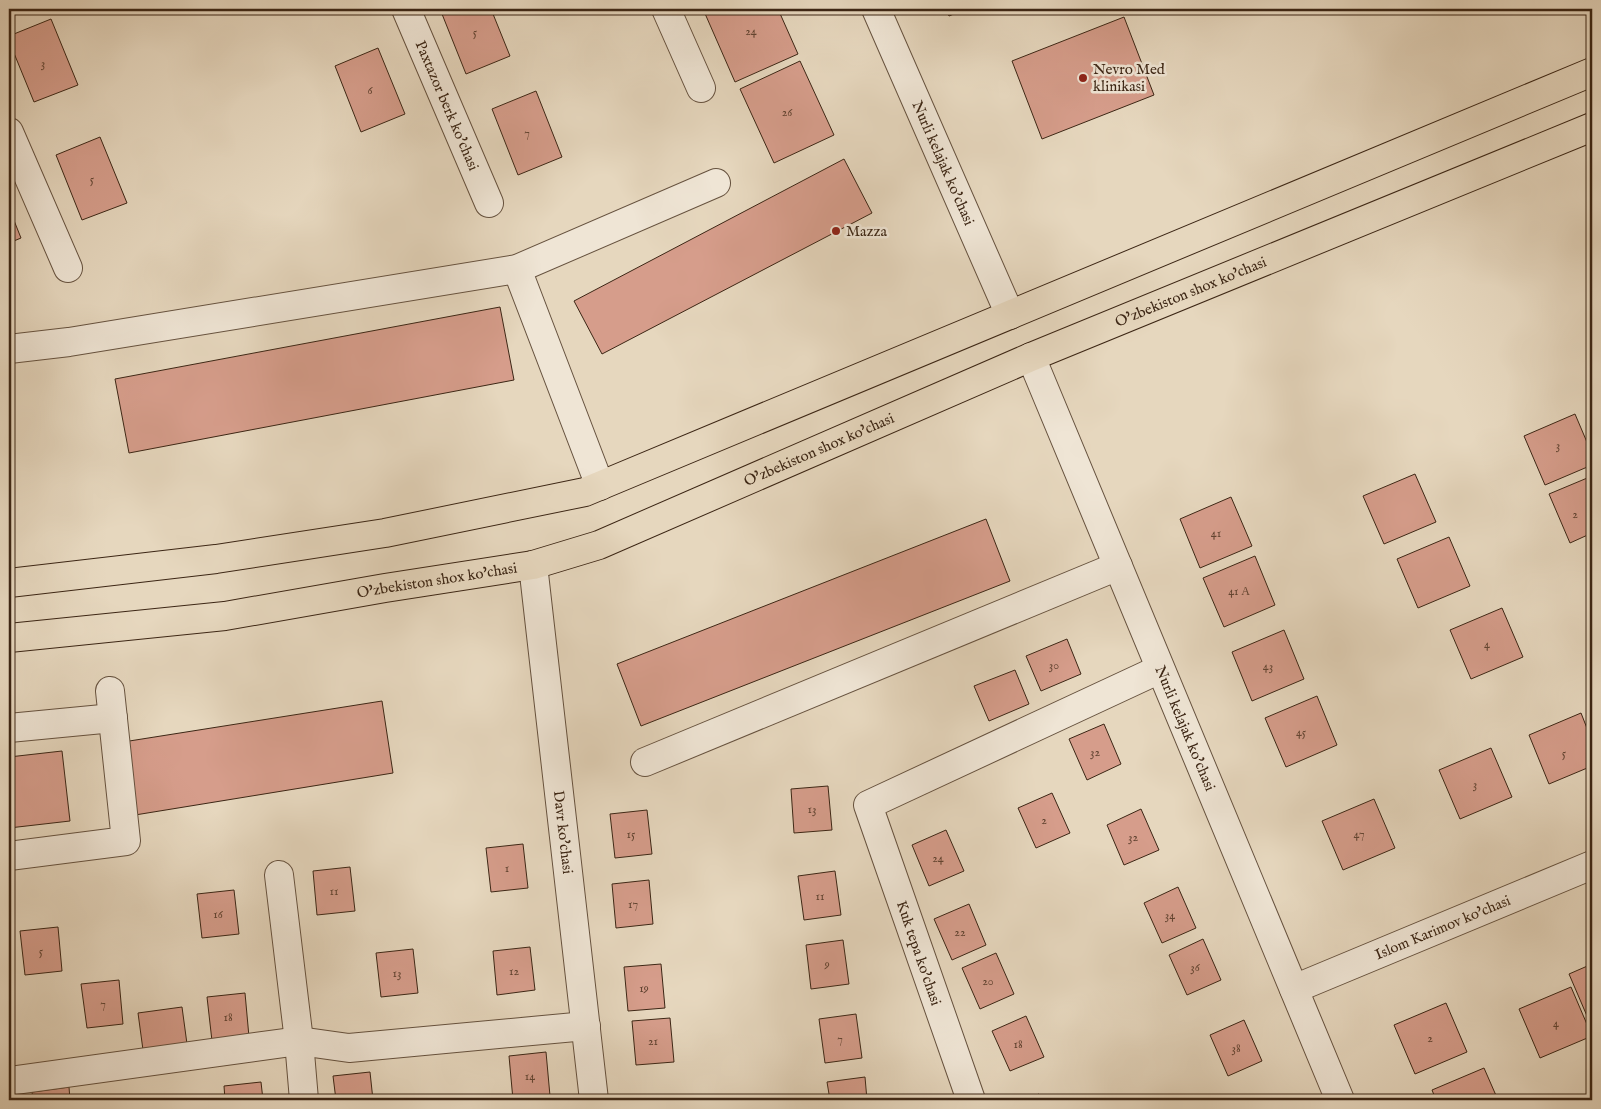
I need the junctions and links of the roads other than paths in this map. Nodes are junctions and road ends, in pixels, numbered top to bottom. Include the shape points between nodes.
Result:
1 (406, 9) edge
2 (666, 9) edge
3 (876, 9) edge
4 (1592, 72) edge
5 (701, 88) dead end
6 (1592, 126) edge
7 (9, 132) edge
8 (716, 183) dead end
9 (489, 203) dead end
10 (68, 268) dead end
11 (517, 269) junction
12 (1010, 315) junction
13 (9, 349) edge
14 (1031, 357) junction
15 (600, 486) junction
16 (533, 565) junction
17 (1118, 566) junction
18 (9, 583) edge
19 (9, 638) edge
20 (1160, 669) junction
21 (110, 691) dead end
22 (113, 718) junction
23 (9, 728) edge
24 (645, 762) dead end
25 (9, 856) edge
26 (1592, 864) edge
27 (279, 875) dead end
28 (1294, 989) junction
29 (586, 1026) junction
30 (299, 1041) junction
31 (9, 1081) edge
32 (304, 1100) edge
33 (594, 1100) edge
34 (971, 1100) edge
35 (1340, 1100) edge

1 - 9 street, Paxtazor berk ko'chasi
2 - 5 street
3 - 12 street, Nurli kelajak ko'chasi
4 - 12 main road
6 - 14 main road, O'zbekiston shox ko'chasi
7 - 10 street
8 - 11 street
11 - 13 street
11 - 15 street
12 - 15 main road
14 - 16 main road, O'zbekiston shox ko'chasi via 599,545
14 - 17 street, Nurli kelajak ko'chasi
15 - 18 main road via 585,492 385,533 216,559
16 - 19 main road, O'zbekiston shox ko'chasi via 225,616
16 - 29 street, Davr ko'chasi
17 - 20 street, Nurli kelajak ko'chasi
17 - 24 street
20 - 28 street, Nurli kelajak ko'chasi
20 - 34 street, Kuk tepa ko'chasi via 868,806
21 - 22 street
22 - 23 street
22 - 25 street via 126,841
26 - 28 street, Islom Karimov ko'chasi
27 - 30 street
28 - 35 street, Nurli kelajak ko'chasi
29 - 30 street via 349,1048
29 - 33 street, Davr ko'chasi
30 - 31 street
30 - 32 street

